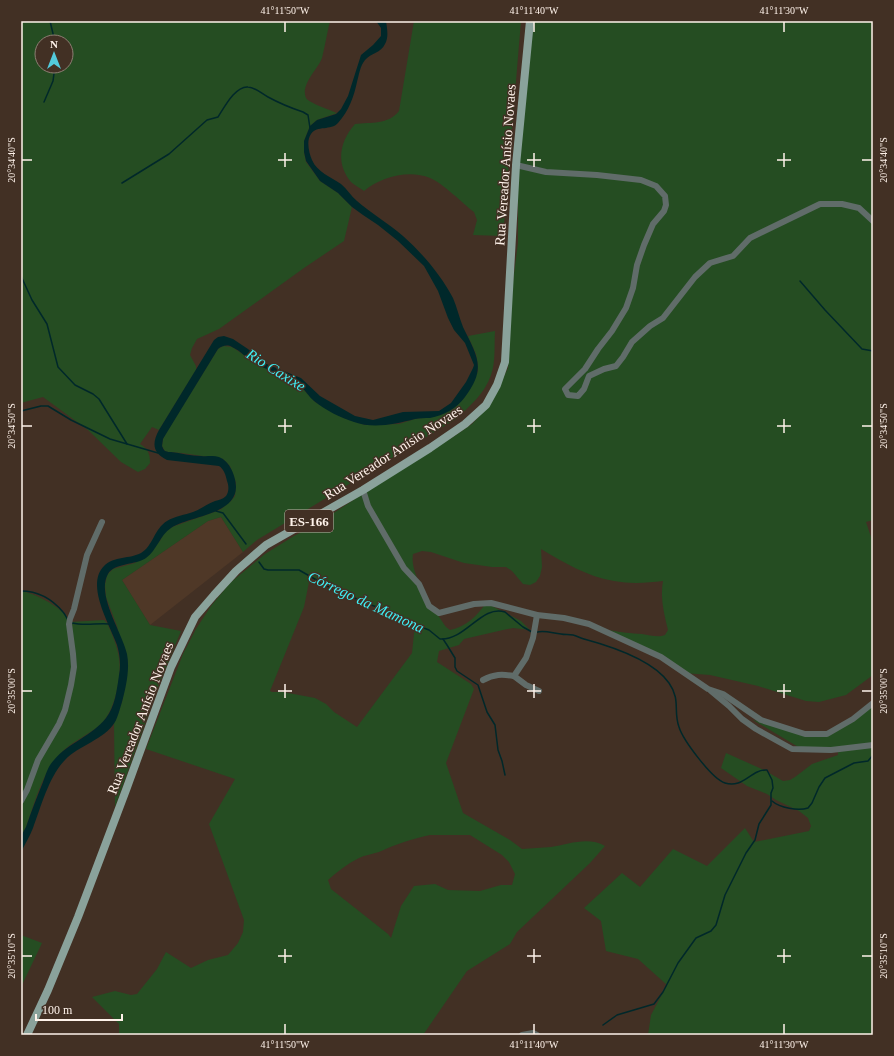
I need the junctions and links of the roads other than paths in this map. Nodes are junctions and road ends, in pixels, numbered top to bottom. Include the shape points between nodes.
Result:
1 (530, 21) edge
2 (516, 165) junction
3 (873, 221) edge
4 (363, 490) junction
5 (102, 522) dead end
6 (537, 615) junction
7 (514, 676) junction
8 (483, 680) dead end
9 (708, 689) junction
10 (539, 691) dead end
11 (873, 703) edge
12 (873, 745) edge
13 (21, 801) edge
14 (27, 1035) edge
15 (522, 1035) edge
16 (537, 1035) edge

1 - 2 main road, Rua Vereador Anísio Novaes / ES-166
2 - 3 street via 546,172 641,180 656,186 665,196 664,211 653,224 644,245 626,308 585,369 566,389 568,395 578,396 589,376 616,366 632,342 663,318 695,277 710,263 732,256 750,238 820,204 842,204 859,208
2 - 4 main road, Rua Vereador Anísio Novaes / ES-166 via 505,362 497,385 486,405 465,424
4 - 6 street via 368,506 389,544 404,568 419,584 429,606 440,613 474,604 491,603
4 - 14 main road, Rua Vereador Anísio Novaes / ES-166 via 266,545 236,570 195,617 171,667 78,917
5 - 13 street via 87,555 69,624 74,668 65,710 38,760
6 - 7 street via 526,658
6 - 9 street via 589,624 661,657
7 - 8 street via 492,675
7 - 10 street
9 - 11 street via 723,694 761,720 804,734 827,734 853,719
9 - 12 street via 742,719 792,749 831,750
15 - 16 street

